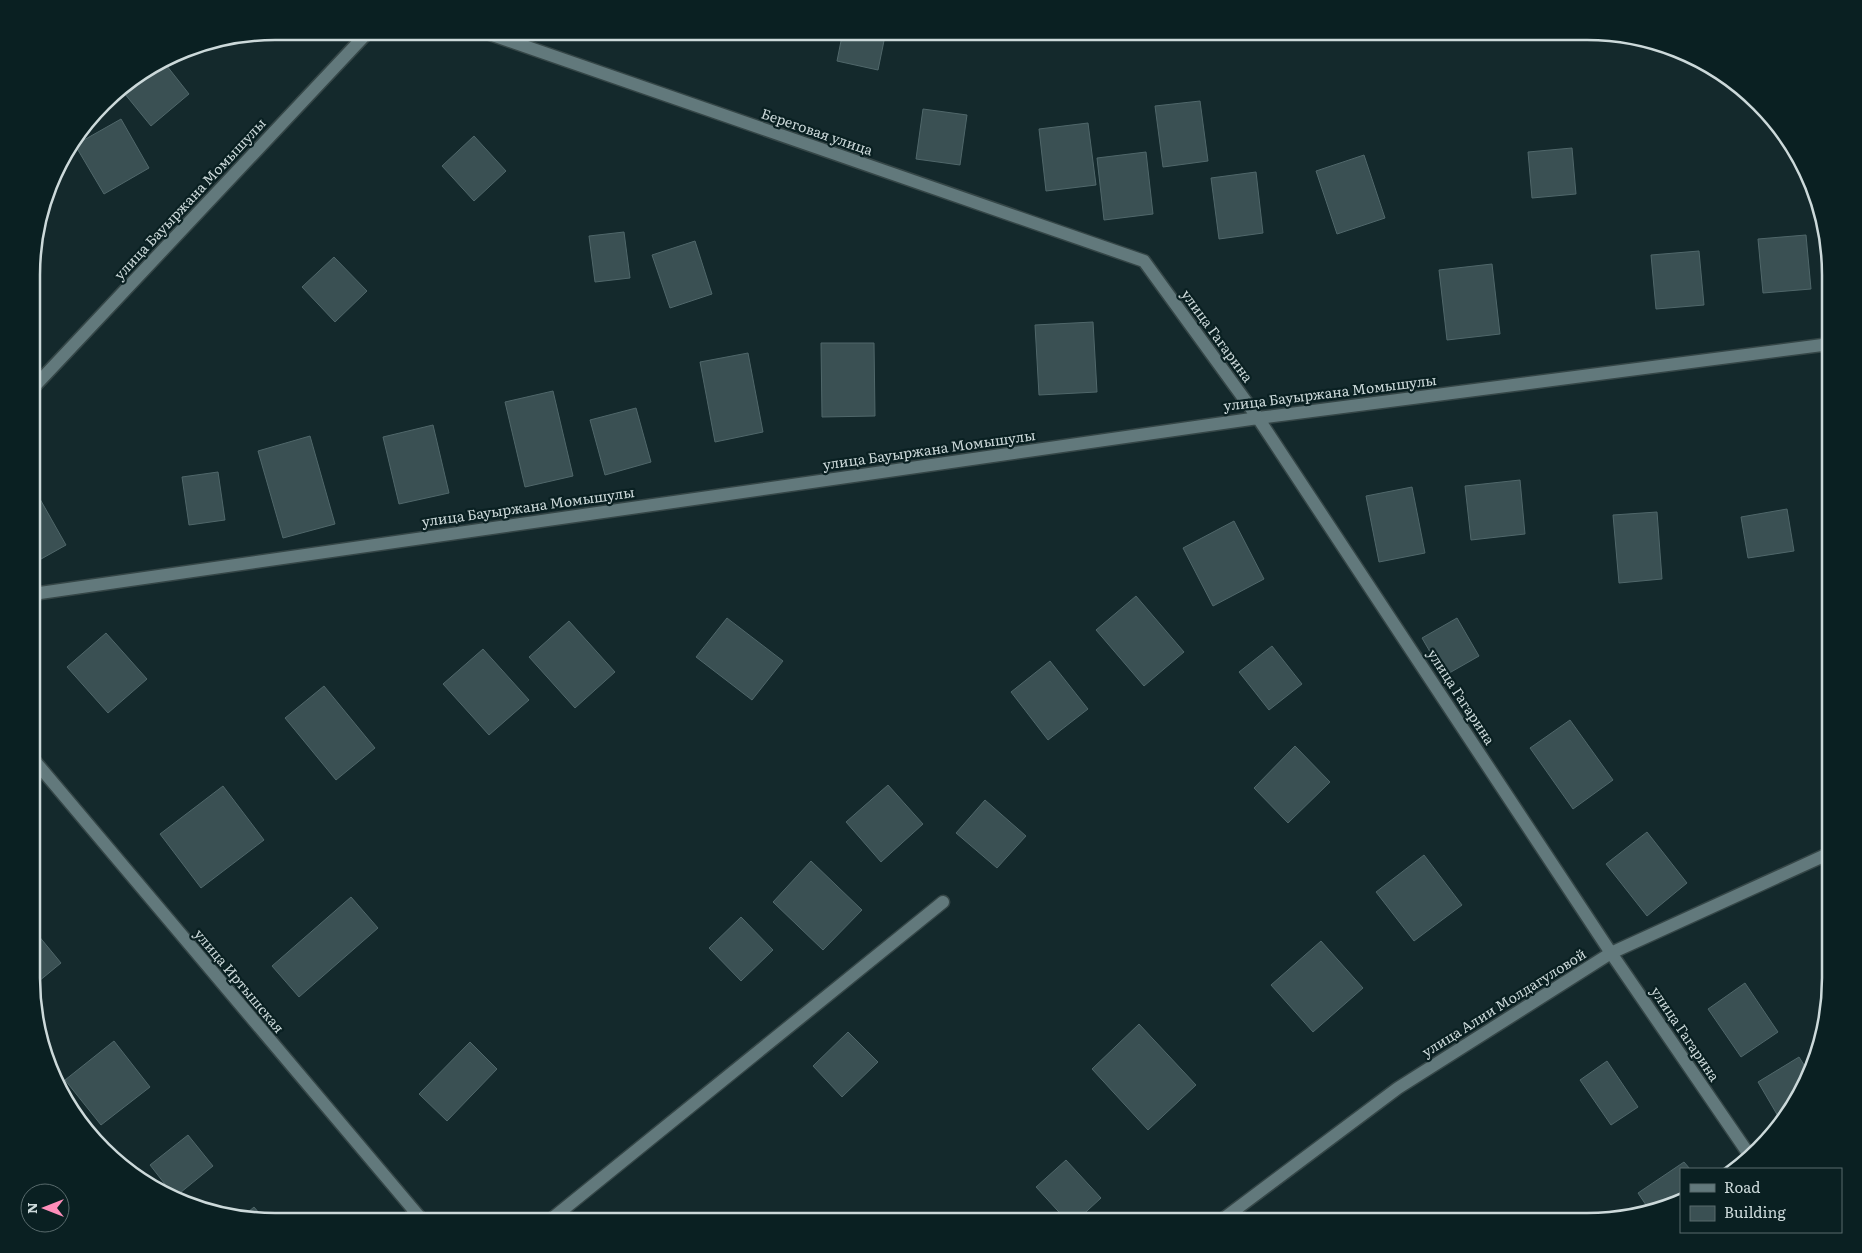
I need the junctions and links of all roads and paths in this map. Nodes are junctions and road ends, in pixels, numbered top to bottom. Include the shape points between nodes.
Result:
1 (361, 40) edge
2 (507, 40) edge
3 (1144, 261) joint
4 (1822, 345) edge
5 (40, 381) edge
6 (1258, 418) junction
7 (40, 593) edge
8 (40, 767) edge
9 (1822, 857) edge
10 (943, 902) dead end
11 (1611, 953) junction
12 (1746, 1151) edge
13 (411, 1213) edge
14 (559, 1213) edge
15 (1231, 1213) edge

1 - 5 street, улица Бауыржана Момышулы
2 - 3 street, Береговая улица
3 - 6 street, улица Гагарина
4 - 6 street, улица Бауыржана Момышулы
6 - 7 street, улица Бауыржана Момышулы
6 - 11 street, улица Гагарина
8 - 13 street, улица Иртышская
9 - 11 street, улица Алии Молдагуловой
10 - 14 street
11 - 12 street, улица Гагарина
11 - 15 street, улица Алии Молдагуловой via 1398,1088

